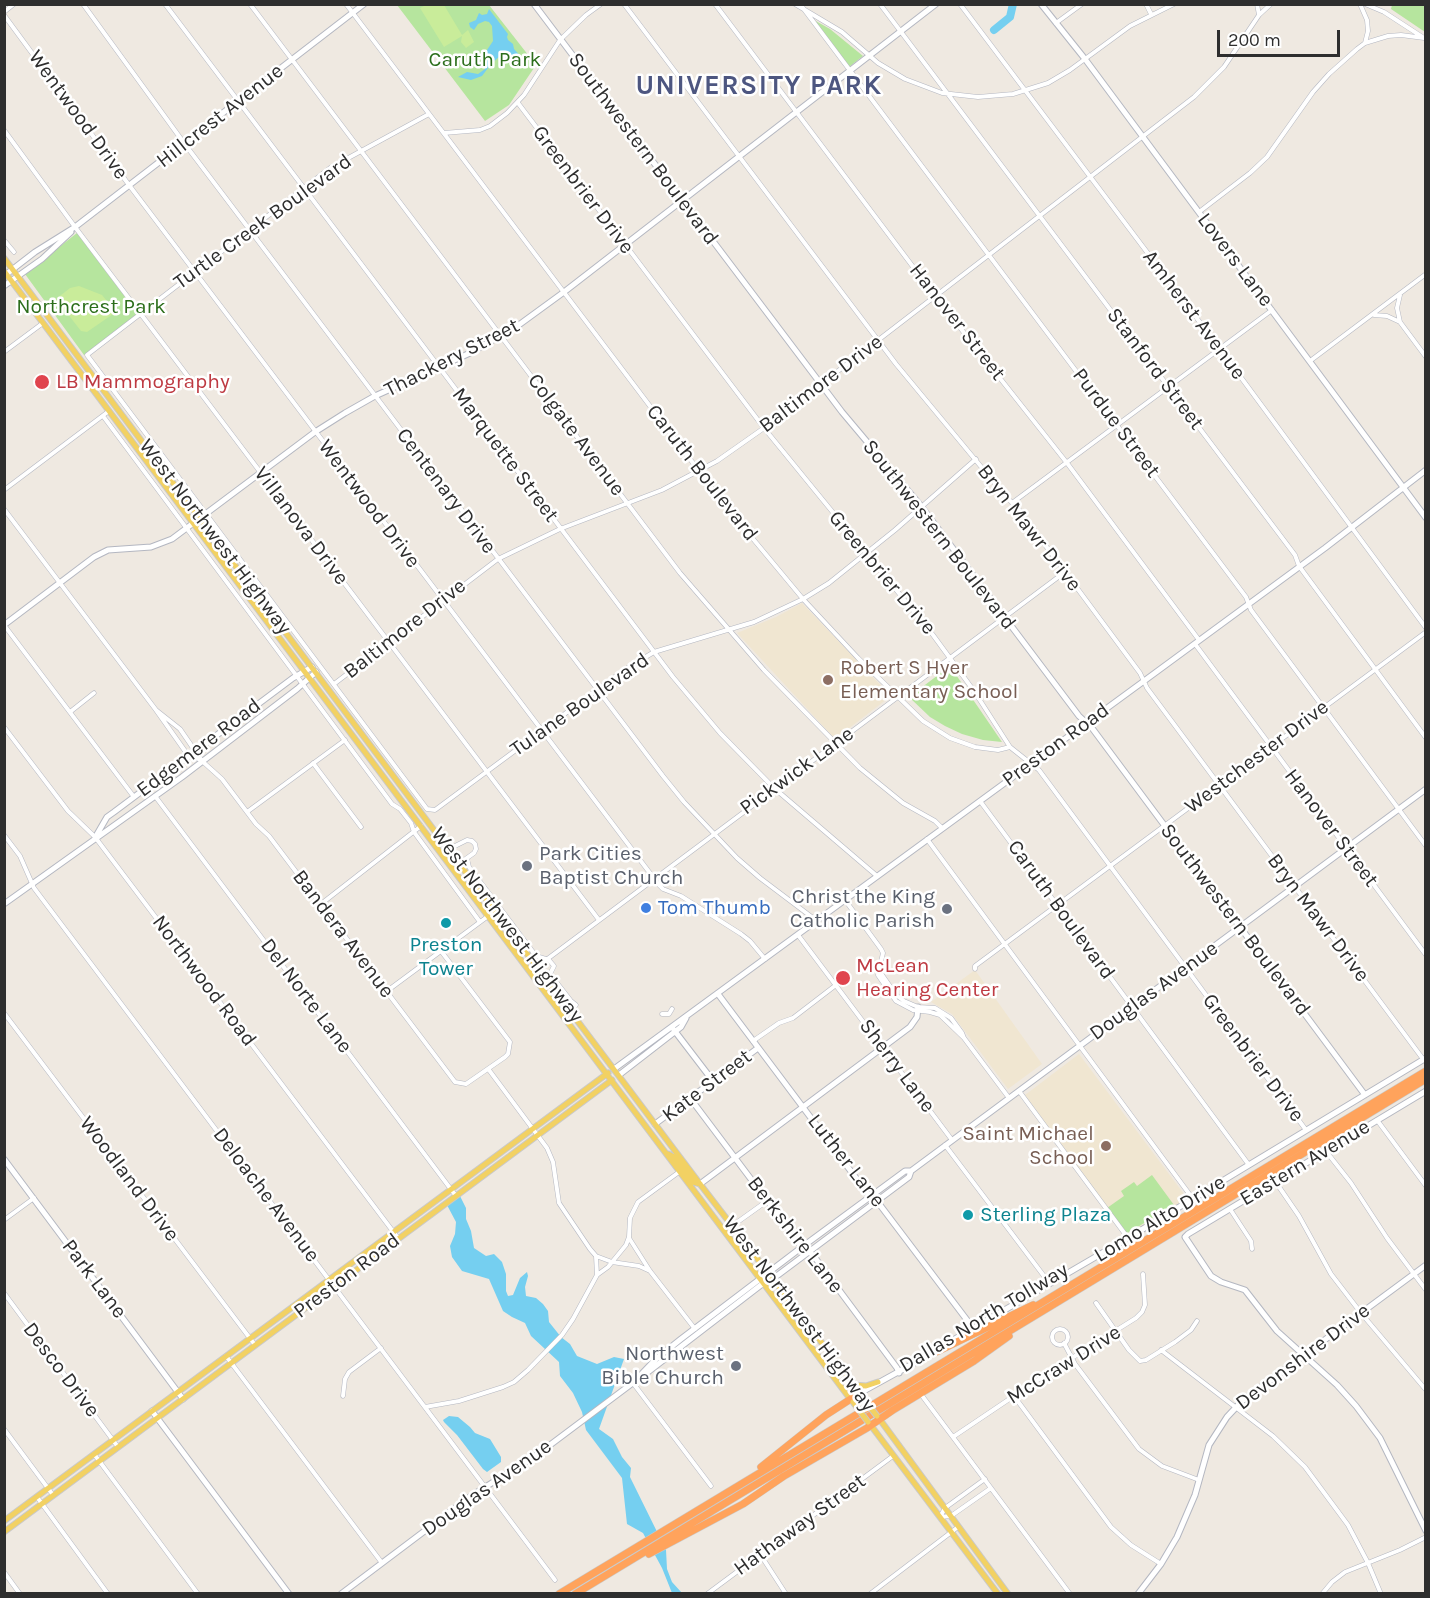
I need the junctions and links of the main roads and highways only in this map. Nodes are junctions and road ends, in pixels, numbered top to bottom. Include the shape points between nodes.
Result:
1 (4, 258) edge
2 (5, 273) edge
3 (116, 406) junction
4 (109, 411) junction
5 (421, 827) junction
6 (460, 863) junction
7 (614, 1069) junction
8 (1425, 1071) edge
9 (607, 1074) junction
10 (619, 1075) junction
11 (1425, 1079) edge
12 (611, 1080) junction
13 (667, 1154) junction
14 (700, 1184) junction
15 (782, 1292) junction
16 (775, 1297) junction
17 (1047, 1300) junction
18 (1034, 1316) junction
19 (926, 1357) road end
20 (878, 1382) road end
21 (853, 1384) junction
22 (861, 1395) junction
23 (852, 1400) junction
24 (878, 1418) junction
25 (869, 1424) junction
26 (740, 1484) junction
27 (4, 1521) edge
28 (4, 1532) edge
29 (614, 1571) junction
30 (559, 1593) edge
31 (575, 1593) edge
32 (998, 1593) edge
33 (1008, 1593) edge

1 - 3 main road, West Northwest Highway
2 - 4 main road, West Northwest Highway
3 - 4 main road
3 - 6 main road, West Northwest Highway
4 - 5 main road, West Northwest Highway
5 - 6 main road via 453,863
5 - 9 main road, West Northwest Highway
6 - 7 main road, West Northwest Highway
7 - 9 main road, Preston Road
7 - 10 main road, West Northwest Highway
8 - 17 highway, Dallas North Tollway
9 - 12 main road, West Northwest Highway
9 - 27 main road, Preston Road
10 - 12 main road, Preston Road
10 - 14 main road, West Northwest Highway
11 - 18 highway, Dallas North Tollway
12 - 13 main road, West Northwest Highway
12 - 28 main road, Preston Road
13 - 14 main road via 674,1157 693,1182
13 - 16 main road, West Northwest Highway
14 - 15 main road, West Northwest Highway
15 - 16 main road
15 - 21 main road, West Northwest Highway
16 - 23 main road, West Northwest Highway
17 - 19 highway
17 - 26 highway, Dallas North Tollway
18 - 24 highway via 982,1356
18 - 29 highway, Dallas North Tollway
20 - 21 main road via 866,1386
21 - 22 main road, West Northwest Highway
22 - 23 highway
22 - 24 main road, West Northwest Highway, bridge
23 - 25 main road, West Northwest Highway, bridge
23 - 26 highway via 826,1415
24 - 25 highway
24 - 33 main road, West Northwest Highway
25 - 29 highway via 735,1508
25 - 32 main road, West Northwest Highway
26 - 30 highway, Dallas North Tollway
29 - 31 highway, Dallas North Tollway

